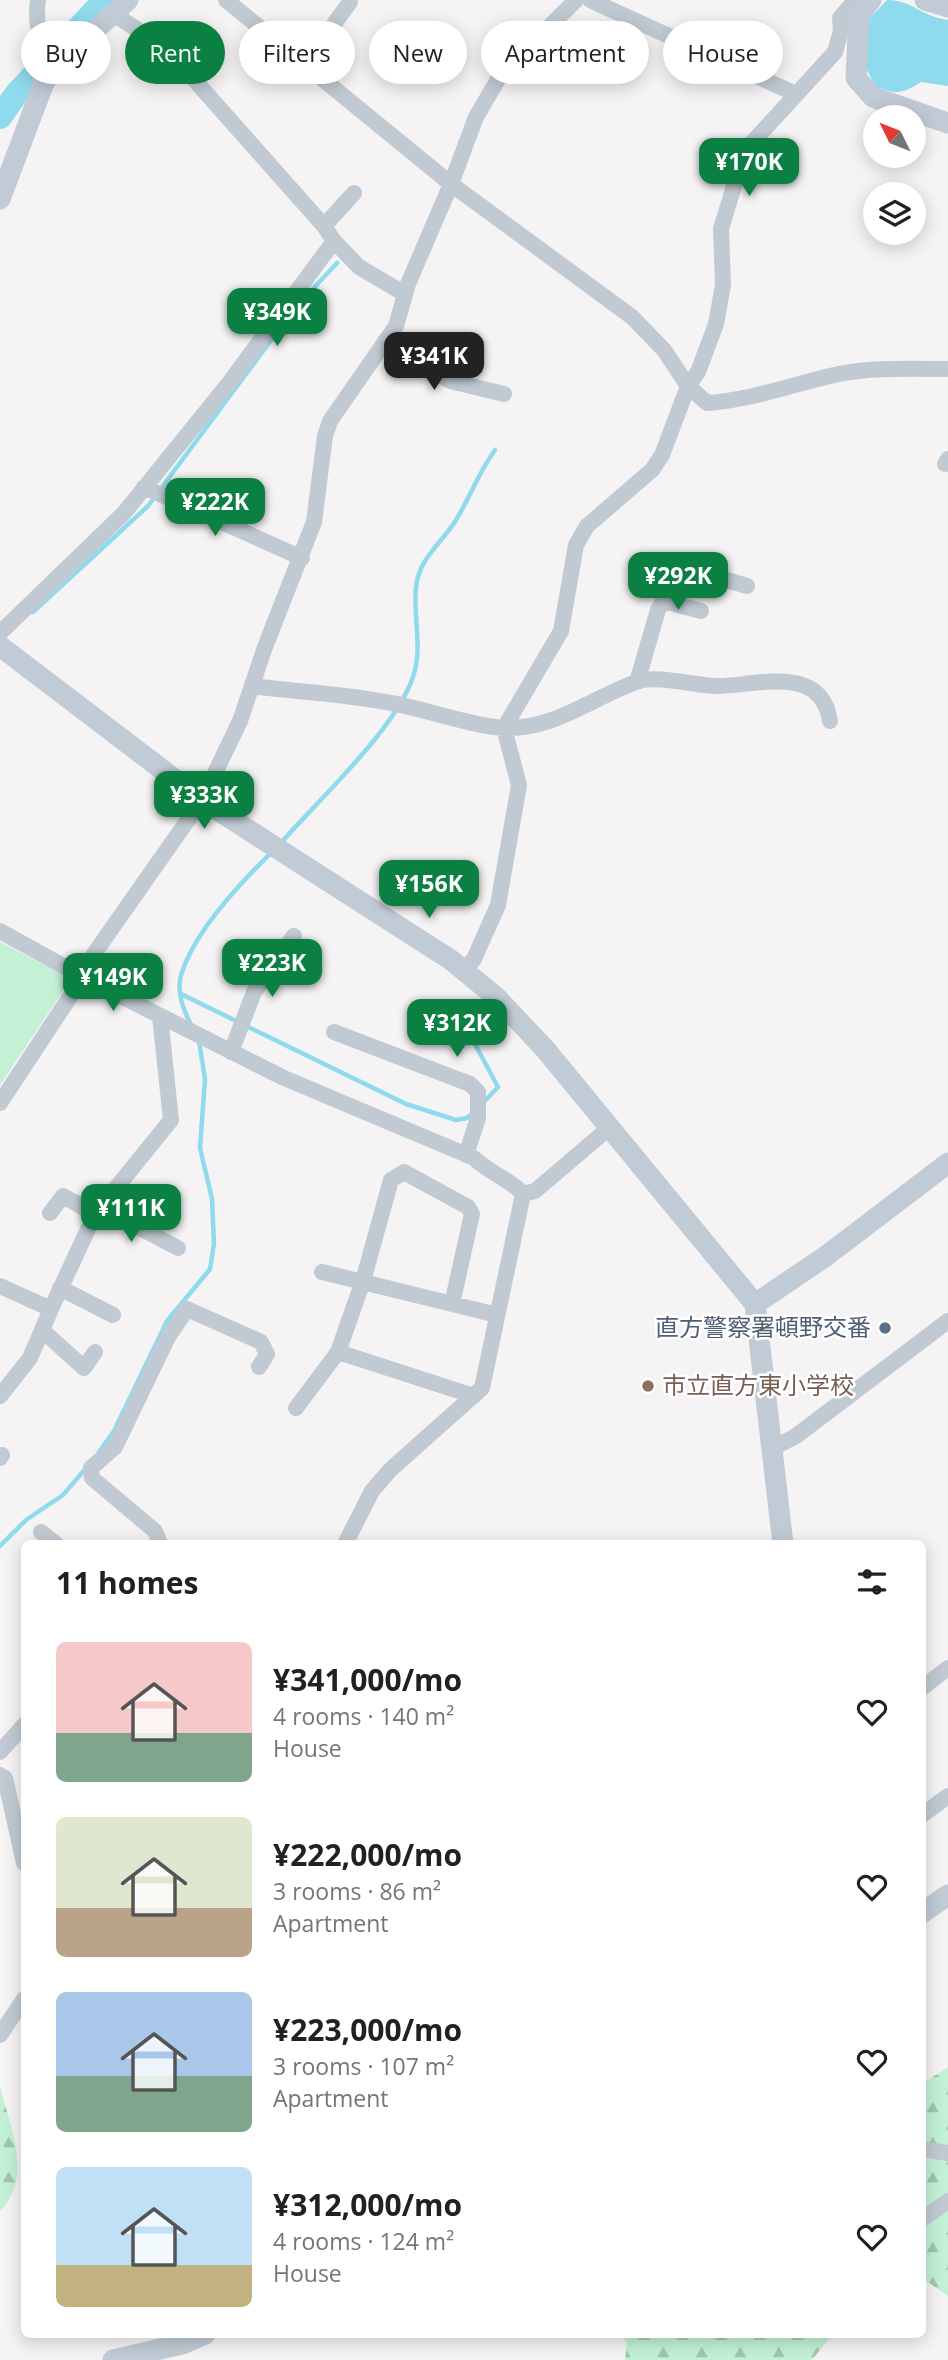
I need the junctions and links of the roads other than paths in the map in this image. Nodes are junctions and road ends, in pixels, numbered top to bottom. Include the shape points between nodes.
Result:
1 (38, 0) edge
2 (226, 0) edge
3 (576, 0) edge
4 (590, 0) edge
5 (925, 0) edge
6 (350, 2) dead end
7 (856, 4) edge
8 (120, 6) edge
9 (948, 7) edge
10 (35, 21) edge
11 (104, 21) edge
12 (252, 21) edge
13 (336, 21) edge
14 (44, 84) edge
15 (329, 84) edge
16 (796, 94) junction
17 (948, 123) edge
18 (451, 184) junction
19 (354, 192) dead end
20 (0, 200) edge
21 (324, 226) junction
22 (334, 241) junction
23 (405, 295) junction
24 (385, 341) junction
25 (948, 369) edge
26 (688, 386) junction
27 (503, 394) dead end
28 (144, 487) junction
29 (302, 558) junction
30 (747, 586) dead end
31 (664, 601) junction
32 (701, 611) dead end
33 (0, 633) edge
34 (0, 646) edge
35 (637, 682) junction
36 (253, 687) junction
37 (830, 721) dead end
38 (504, 728) junction
39 (202, 800) junction
40 (0, 931) edge
41 (294, 936) dead end
42 (464, 970) junction
43 (83, 977) junction
44 (160, 1016) junction
45 (334, 1032) dead end
46 (231, 1052) junction
47 (0, 1103) edge
48 (609, 1128) junction
49 (466, 1155) junction
50 (948, 1163) edge
51 (523, 1194) junction
52 (97, 1211) junction
53 (50, 1213) dead end
54 (178, 1248) dead end
55 (322, 1272) dead end
56 (363, 1281) junction
57 (0, 1286) edge
58 (60, 1288) junction
59 (452, 1304) junction
60 (755, 1304) junction
61 (51, 1309) junction
62 (113, 1315) dead end
63 (497, 1315) junction
64 (948, 1321) edge
65 (42, 1330) junction
66 (95, 1352) dead end
67 (338, 1352) junction
68 (259, 1367) dead end
69 (0, 1395) edge
70 (474, 1396) junction
71 (296, 1408) dead end
72 (773, 1448) junction
73 (41, 1532) dead end
74 (51, 1540) edge
75 (158, 1540) edge
76 (347, 1540) edge
77 (783, 1540) edge
78 (948, 1668) edge
79 (926, 1685) edge
80 (21, 1728) edge
81 (0, 1752) edge
82 (0, 1775) edge
83 (18, 1794) edge
84 (948, 1796) edge
85 (926, 1812) edge
86 (21, 1828) edge
87 (948, 1895) edge
88 (926, 1910) edge
89 (21, 2003) edge
90 (0, 2035) edge
91 (926, 2150) edge
92 (948, 2153) edge
93 (948, 2201) edge
94 (926, 2216) edge
95 (196, 2338) edge
96 (136, 2344) edge
97 (113, 2360) edge

1 - 10 street
2 - 12 street
3 - 18 street via 500,76 475,117
4 - 16 street
5 - 9 street
6 - 13 street
7 - 16 street via 839,18 842,31 835,52
7 - 17 street via 856,78 873,97
8 - 11 street
8 - 21 street via 167,49
14 - 20 street
15 - 18 street
16 - 26 street via 750,145 741,163 721,229 723,285 716,324
18 - 23 street
18 - 26 street via 632,317 664,350
19 - 21 street
21 - 22 street
22 - 23 street via 359,267
22 - 28 street via 229,383
23 - 24 street via 396,326
24 - 27 street via 450,381
24 - 29 street via 330,421 314,522
25 - 26 street via 875,369 736,401 707,403
26 - 38 street via 652,470 587,527 576,545 561,631
28 - 29 street
28 - 33 street via 124,513
29 - 36 street
30 - 31 street via 683,567
31 - 32 street
31 - 35 street
34 - 39 street
35 - 37 street via 720,687 759,680 788,681 813,692 828,708
35 - 38 street via 580,710
36 - 38 street via 389,702
36 - 39 street
38 - 42 street via 519,785 498,905 474,959
39 - 42 street
39 - 43 street via 91,958
40 - 43 street
41 - 46 street via 254,992
42 - 48 street via 545,1049
43 - 44 street
43 - 47 street
44 - 46 street
44 - 52 street via 171,1120
45 - 49 street via 470,1084 478,1092 478,1118
46 - 49 street
48 - 51 street via 535,1191
48 - 60 street
49 - 51 street via 518,1186
50 - 60 street
51 - 63 street
52 - 53 street via 63,1196
52 - 54 street
52 - 58 street
55 - 56 street
56 - 59 street
56 - 59 street via 391,1180 404,1172 468,1207 472,1214
56 - 67 street
57 - 61 street
58 - 61 street
58 - 62 street
59 - 63 street
60 - 72 street
61 - 65 street
63 - 70 street via 482,1388
64 - 72 street via 796,1436
65 - 66 street via 85,1368
65 - 69 street via 30,1358
67 - 70 street
67 - 71 street
68 - 75 street via 267,1354 261,1342 187,1309 168,1337 115,1447 91,1468 92,1478 155,1531
70 - 76 street via 390,1470 372,1491
72 - 77 street
73 - 74 street
78 - 79 street
80 - 81 street
82 - 83 street
83 - 86 street
84 - 85 street
87 - 88 street
89 - 90 street
91 - 92 street
93 - 94 street
95 - 96 street via 182,2344
96 - 97 street

